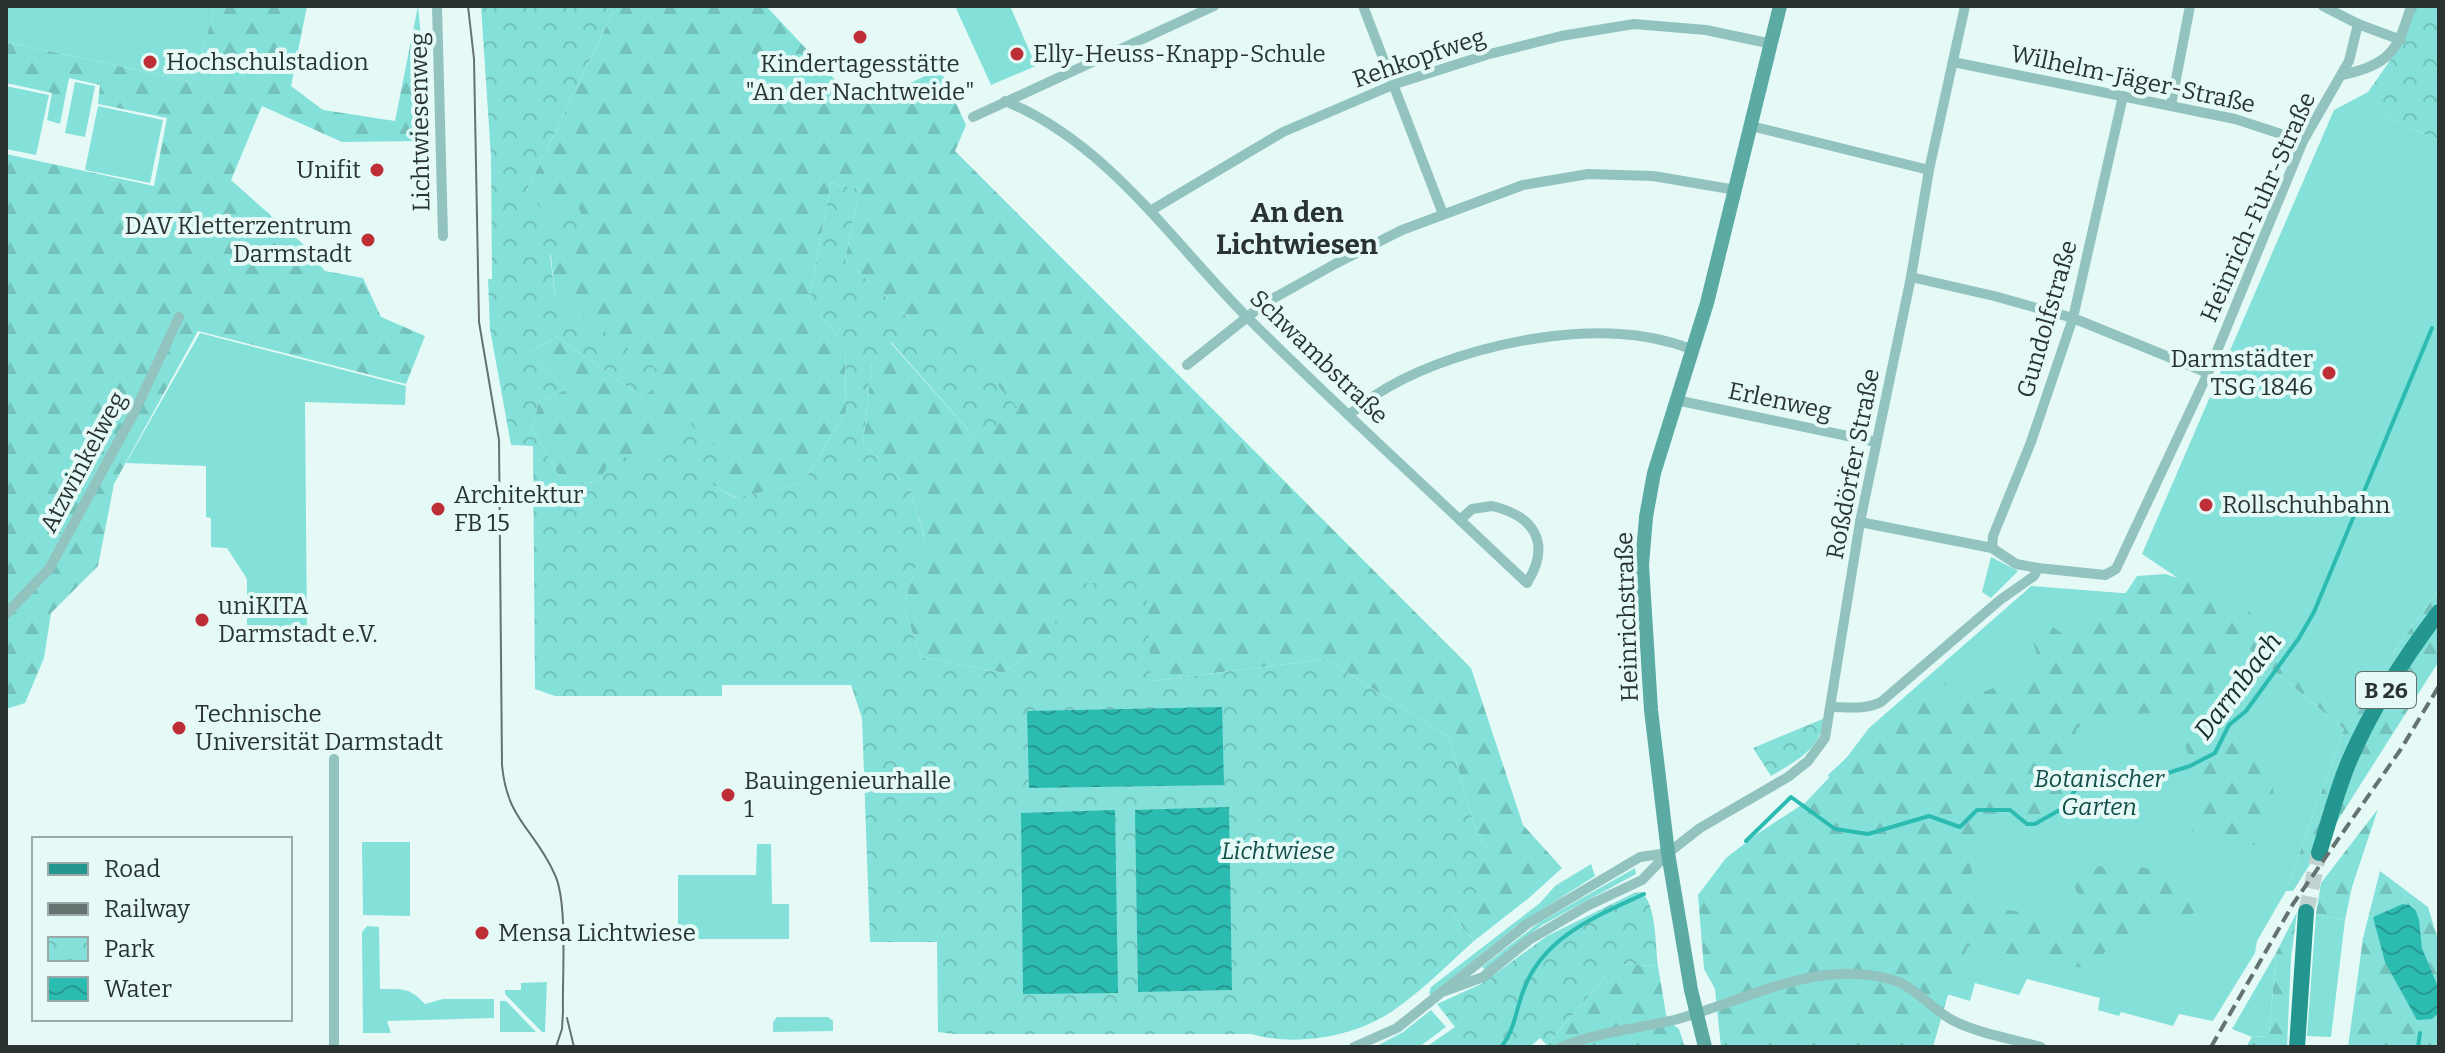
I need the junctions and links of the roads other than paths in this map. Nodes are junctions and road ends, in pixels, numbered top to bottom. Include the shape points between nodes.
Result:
1 (437, 6) edge
2 (1214, 6) edge
3 (1363, 6) edge
4 (1780, 6) edge
5 (1965, 6) edge
6 (2190, 6) edge
7 (2323, 6) edge
8 (2411, 6) edge
9 (2358, 24) junction
10 (2401, 40) junction
11 (1772, 44) junction
12 (1953, 62) junction
13 (2342, 75) junction
14 (1395, 84) junction
15 (2123, 96) junction
16 (1005, 101) junction
17 (2171, 105) junction
18 (973, 117) dead end
19 (1751, 126) junction
20 (2303, 141) junction
21 (1929, 170) junction
22 (1736, 190) junction
23 (1150, 211) junction
24 (1443, 214) junction
25 (443, 236) dead end
26 (1911, 277) junction
27 (1246, 316) junction
28 (179, 317) dead end
29 (2073, 318) junction
30 (1692, 349) junction
31 (1187, 365) dead end
32 (2208, 373) junction
33 (1676, 400) junction
34 (1349, 415) junction
35 (1876, 442) junction
36 (1460, 520) junction
37 (1860, 522) junction
38 (1992, 548) junction
39 (2038, 568) junction
40 (2439, 612) edge
41 (6, 614) edge
42 (1831, 707) junction
43 (334, 759) dead end
44 (1668, 853) junction
45 (2319, 853) tunnel mouth
46 (2306, 912) tunnel mouth
47 (1445, 991) junction
48 (1695, 1013) junction
49 (334, 1047) edge
50 (1354, 1047) edge
51 (1561, 1047) edge
52 (1705, 1047) edge
53 (2041, 1047) edge
54 (2297, 1047) edge

1 - 25 street, Lichtwiesenweg
2 - 16 street
3 - 14 street
4 - 11 main road, Heinrichstraße
5 - 12 street, Roßdörfer Straße
6 - 17 street
7 - 9 street
8 - 10 street
9 - 10 street
9 - 13 street, Heinrich-Fuhr-Straße
10 - 13 street, Heinrich-Fuhr-Straße via 2376,64
11 - 14 street, Rehkopfweg via 1706,30 1634,24 1561,36
11 - 19 main road, Heinrichstraße
12 - 15 street, Wilhelm-Jäger-Straße
12 - 21 street, Roßdörfer Straße
13 - 20 street, Heinrich-Fuhr-Straße
14 - 23 street, Rehkopfweg via 1283,132
14 - 24 street
15 - 17 street, Wilhelm-Jäger-Straße
15 - 29 street, Gundolfstraße
16 - 18 street
16 - 23 street, Schwambstraße via 1045,120 1089,151
17 - 20 street, Wilhelm-Jäger-Straße
19 - 21 street
19 - 22 main road, Heinrichstraße
20 - 32 street, Heinrich-Fuhr-Straße
21 - 26 street, Roßdörfer Straße
22 - 24 street via 1653,176 1588,174 1523,185
22 - 30 main road, Heinrichstraße
23 - 27 street, Schwambstraße
24 - 27 street via 1358,251
26 - 29 street
26 - 35 street, Roßdörfer Straße
27 - 31 street
27 - 34 street, Schwambstraße
28 - 41 street, Atzwinkelweg via 49,569
29 - 32 street
29 - 38 street, Gundolfstraße
30 - 33 main road, Heinrichstraße
30 - 34 street via 1598,333 1504,345 1430,368
32 - 39 street, Heinrich-Fuhr-Straße via 2112,574
33 - 35 street, Erlenweg
33 - 44 main road, Heinrichstraße via 1654,473 1642,565 1651,710
34 - 36 street, Schwambstraße
35 - 37 street, Roßdörfer Straße
36 - 36 street, Schwambstraße via 1481,540 1527,583 1539,546 1531,525 1514,511 1492,506 1472,509
37 - 38 street
37 - 42 street, Roßdörfer Straße
38 - 39 street via 2016,564
39 - 42 street via 1881,702 1873,707
40 - 45 main road, B 26 via 2368,722 2344,774
42 - 44 street, Roßdörfer Straße via 1825,738 1808,761
43 - 49 street
44 - 47 street, Roßdörfer Straße via 1642,880 1529,940 1483,977
44 - 47 street via 1640,857 1527,924
44 - 48 main road, Heinrichstraße
46 - 54 main road
47 - 50 street via 1397,1028
48 - 51 street
48 - 52 main road, Heinrichstraße
48 - 53 street via 1768,987 1854,974 1893,980 1956,1022

